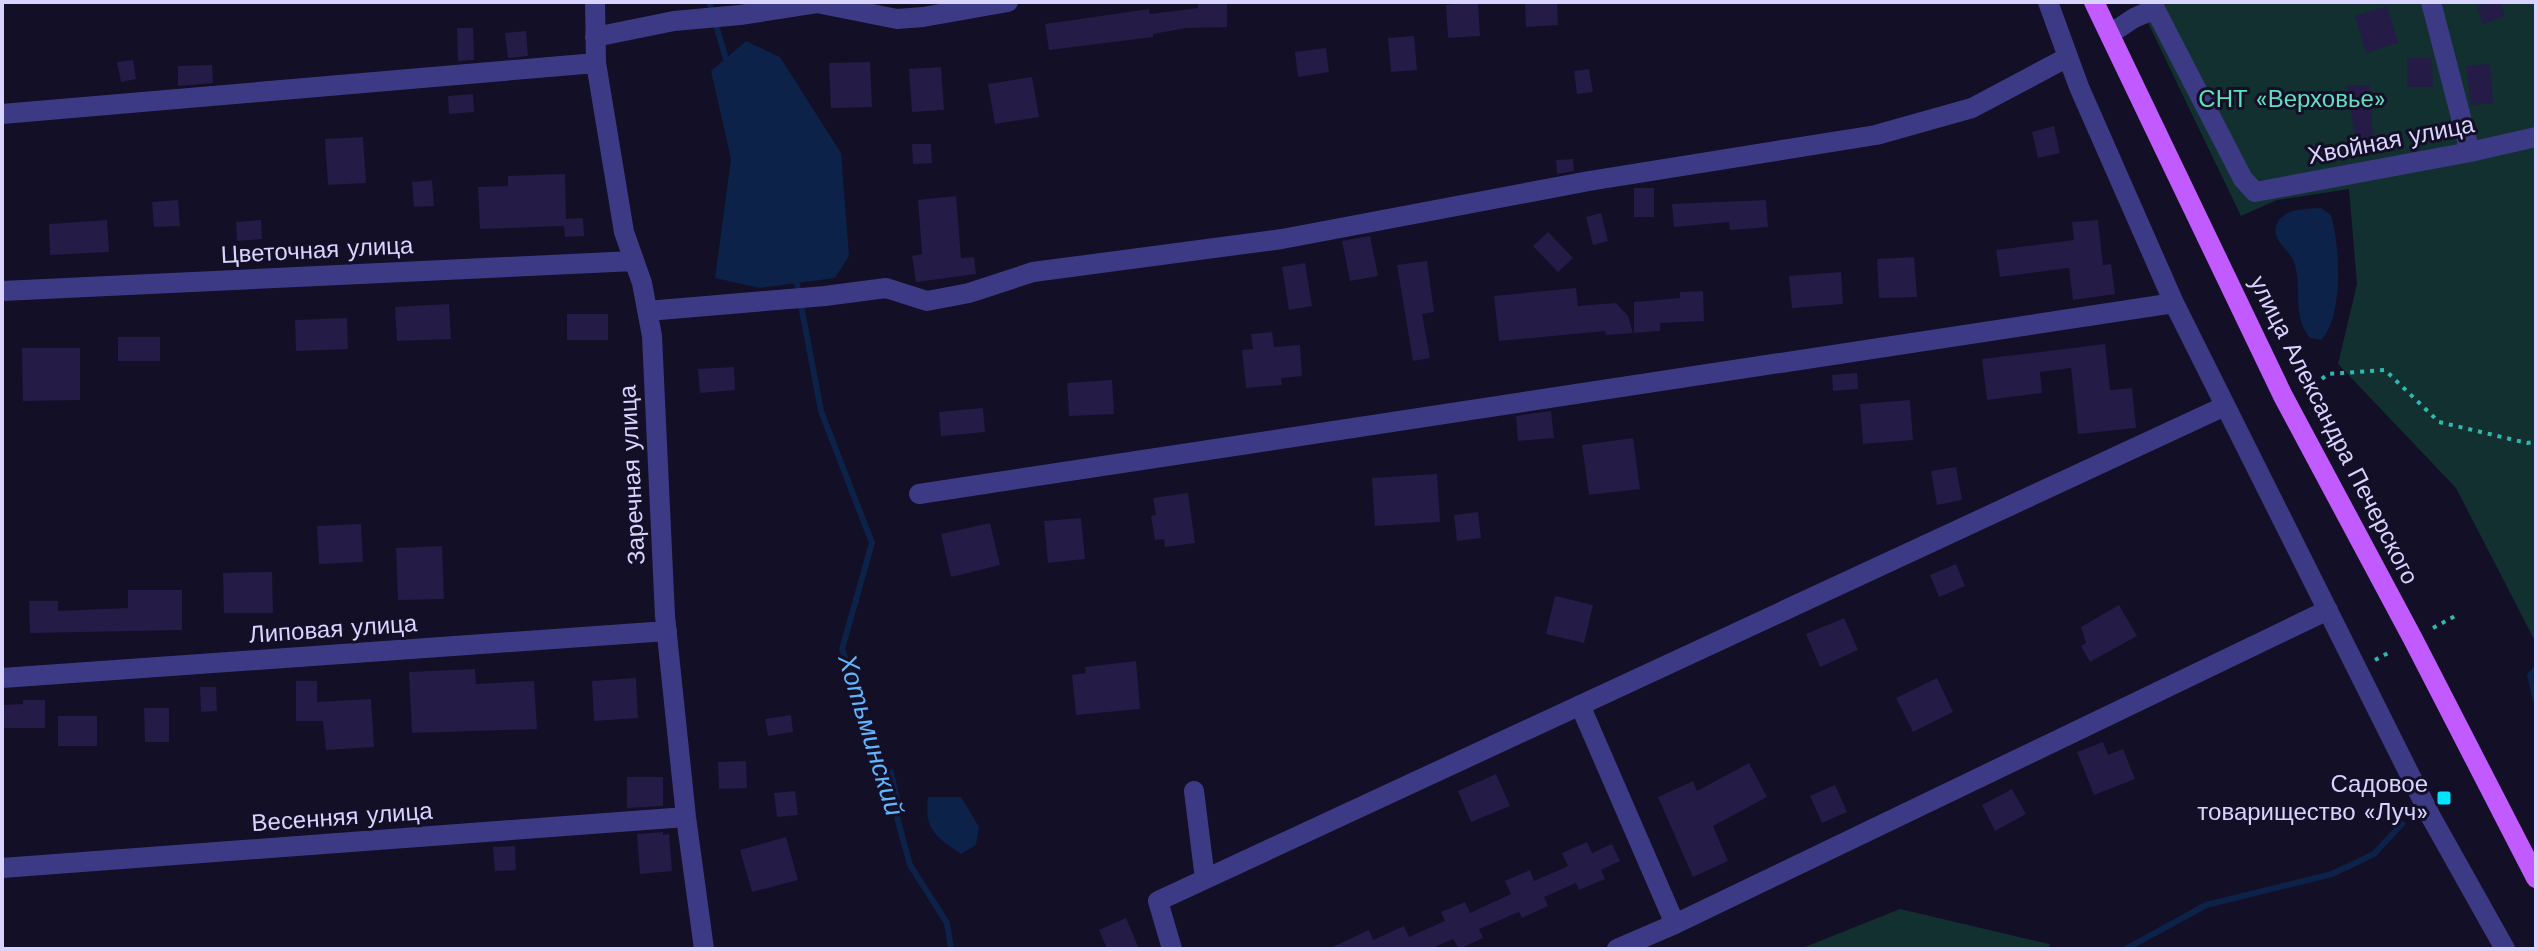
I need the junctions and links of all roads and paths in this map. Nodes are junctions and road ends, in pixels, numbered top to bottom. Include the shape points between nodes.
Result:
1 (595, 2) edge
2 (1008, 2) edge
3 (2048, 2) edge
4 (2094, 2) edge
5 (2431, 2) edge
6 (2154, 6) edge
7 (2110, 34) junction
8 (595, 37) junction
9 (2068, 57) junction
10 (596, 63) junction
11 (2, 114) edge
12 (2536, 137) edge
13 (2470, 152) junction
14 (634, 261) junction
15 (2, 291) edge
16 (2174, 303) junction
17 (647, 311) junction
18 (2314, 385) dead end
19 (2225, 406) junction
20 (2536, 442) edge
21 (919, 494) dead end
22 (2328, 610) junction
23 (2457, 615) dead end
24 (2433, 628) dead end
25 (667, 631) junction
26 (2390, 652) dead end
27 (2369, 663) dead end
28 (2, 678) edge
29 (1580, 705) junction
30 (1194, 791) dead end
31 (686, 817) junction
32 (2, 868) edge
33 (2536, 878) edge
34 (1205, 879) junction
35 (1675, 924) junction
36 (704, 949) edge
37 (1172, 949) edge
38 (1617, 949) edge
39 (2505, 949) edge

1 - 8 street, Заречная улица
2 - 8 street via 897,19 817,3
3 - 9 street
4 - 7 main road, улица Александра Печерского
5 - 13 street
6 - 7 street
6 - 13 street, Хвойная улица via 2243,179 2255,192
7 - 33 main road, улица Александра Печерского via 2283,396
8 - 10 street, Заречная улица
9 - 16 street
9 - 17 street via 1972,108 1876,135 1589,181 1282,239 1033,272 927,301 886,288
10 - 11 street
10 - 14 street, Заречная улица via 624,232
12 - 13 street, Хвойная улица
14 - 15 street, Цветочная улица
14 - 17 street, Заречная улица
16 - 19 street
16 - 21 street
17 - 25 street, Заречная улица
18 - 20 path via 2328,374 2385,370 2439,422
19 - 22 street
19 - 29 street
22 - 35 street
22 - 39 street via 2431,817
23 - 24 path
25 - 28 street, Липовая улица
25 - 31 street, Заречная улица
26 - 27 path
29 - 34 street
29 - 35 street
30 - 34 street
31 - 32 street, Весенняя улица
31 - 36 street, Заречная улица
34 - 37 street via 1158,901
35 - 38 street

